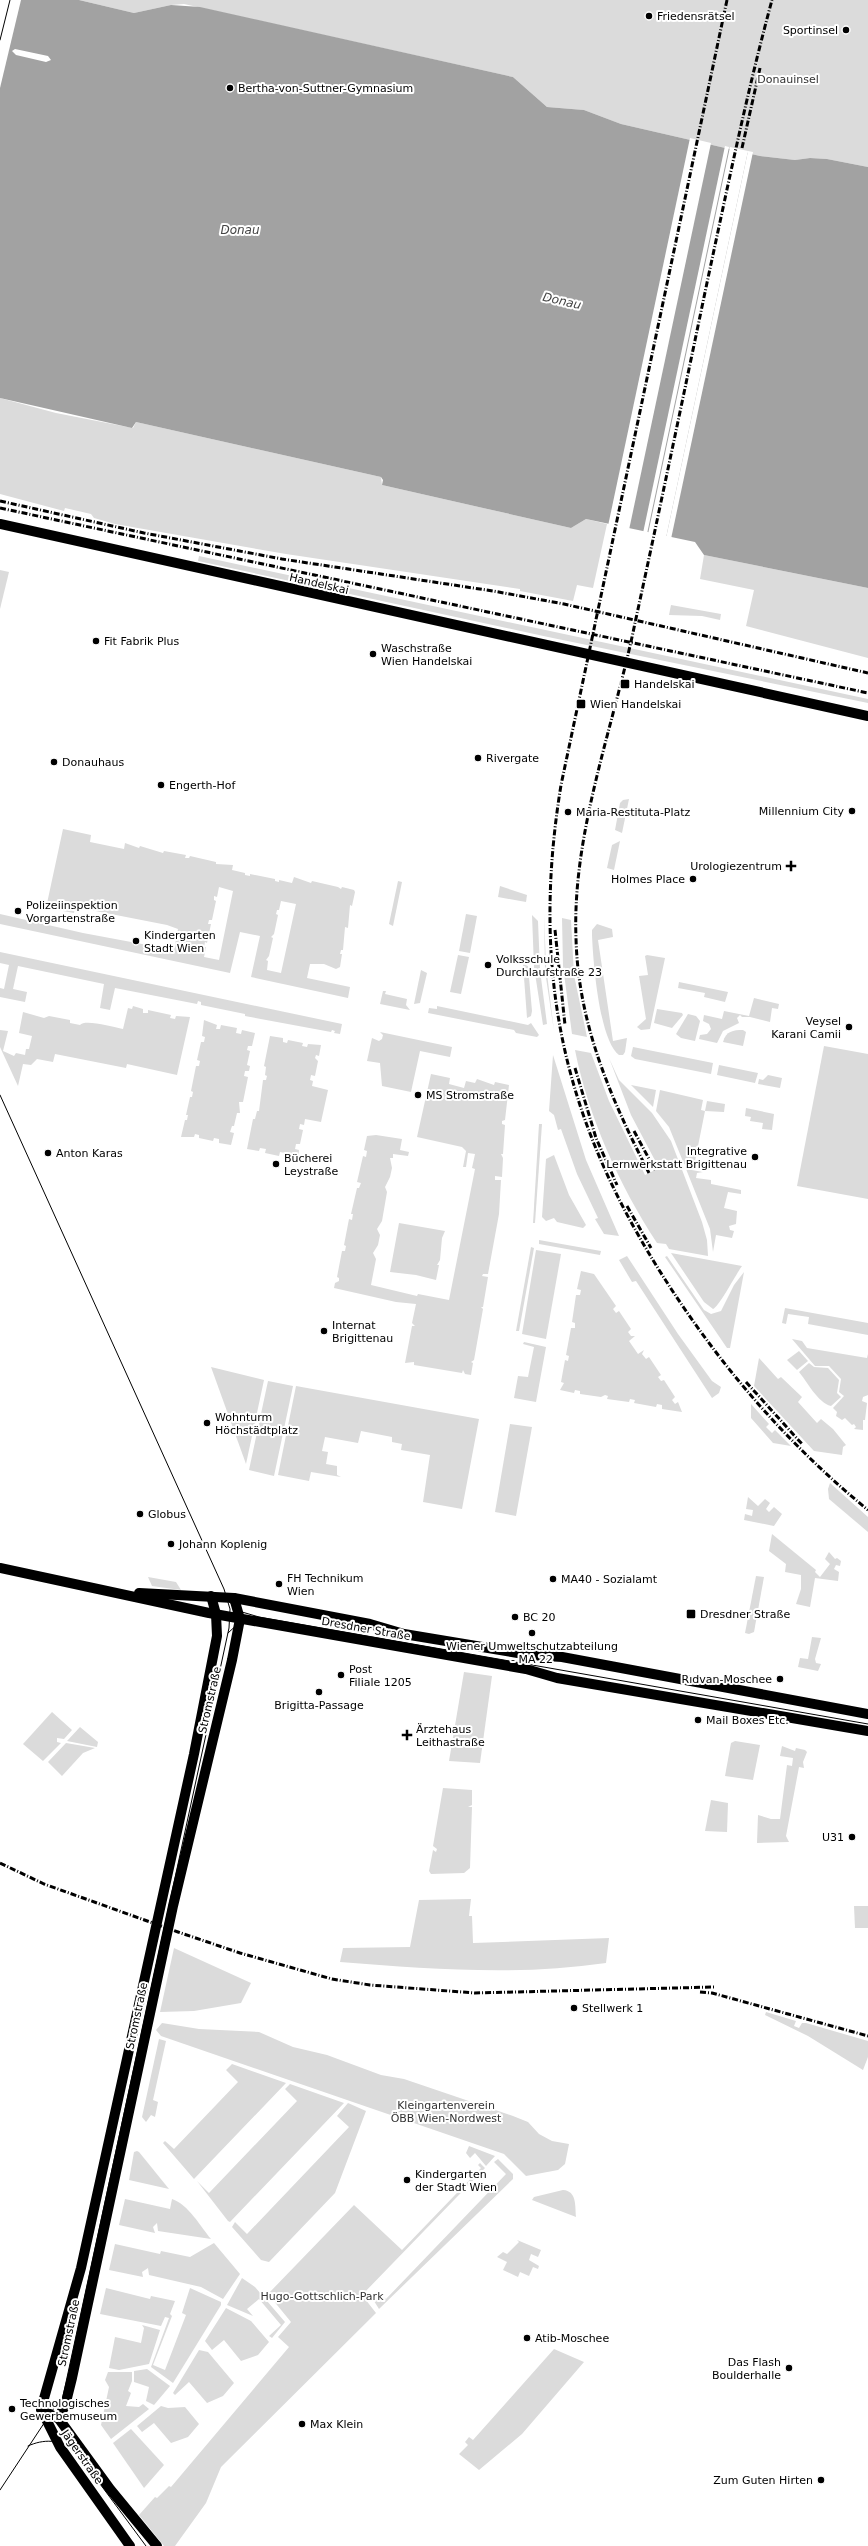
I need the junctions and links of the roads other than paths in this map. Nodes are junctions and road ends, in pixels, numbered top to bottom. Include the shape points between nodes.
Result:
1 (0, 524) edge
2 (868, 716) edge
3 (0, 1568) edge
4 (121, 1592) junction
5 (211, 1596) junction
6 (234, 1598) junction
7 (216, 1614) junction
8 (240, 1619) junction
9 (868, 1714) edge
10 (868, 1731) edge
11 (41, 2409) junction
12 (58, 2418) junction
13 (130, 2546) edge
14 (157, 2546) edge

1 - 2 main road, Handelskai
3 - 4 main road, Dresdner Straße
4 - 5 main road, Dresdner Straße
4 - 7 main road, Dresdner Straße
5 - 6 main road, Dresdner Straße
5 - 7 main road, Stromstraße
6 - 8 main road
6 - 9 main road, Dresdner Straße via 370,1624 404,1634 530,1655 562,1657
7 - 8 main road, Dresdner Straße
7 - 11 main road, Stromstraße via 217,1636 194,1754 124,2084 81,2268
8 - 10 main road, Dresdner Straße via 519,1668 557,1678
8 - 12 main road, Stromstraße via 173,1906 72,2378 65,2406
11 - 12 main road, Jägerstraße
11 - 13 main road, Jägerstraße via 60,2447
12 - 14 main road, Jägerstraße via 110,2489

